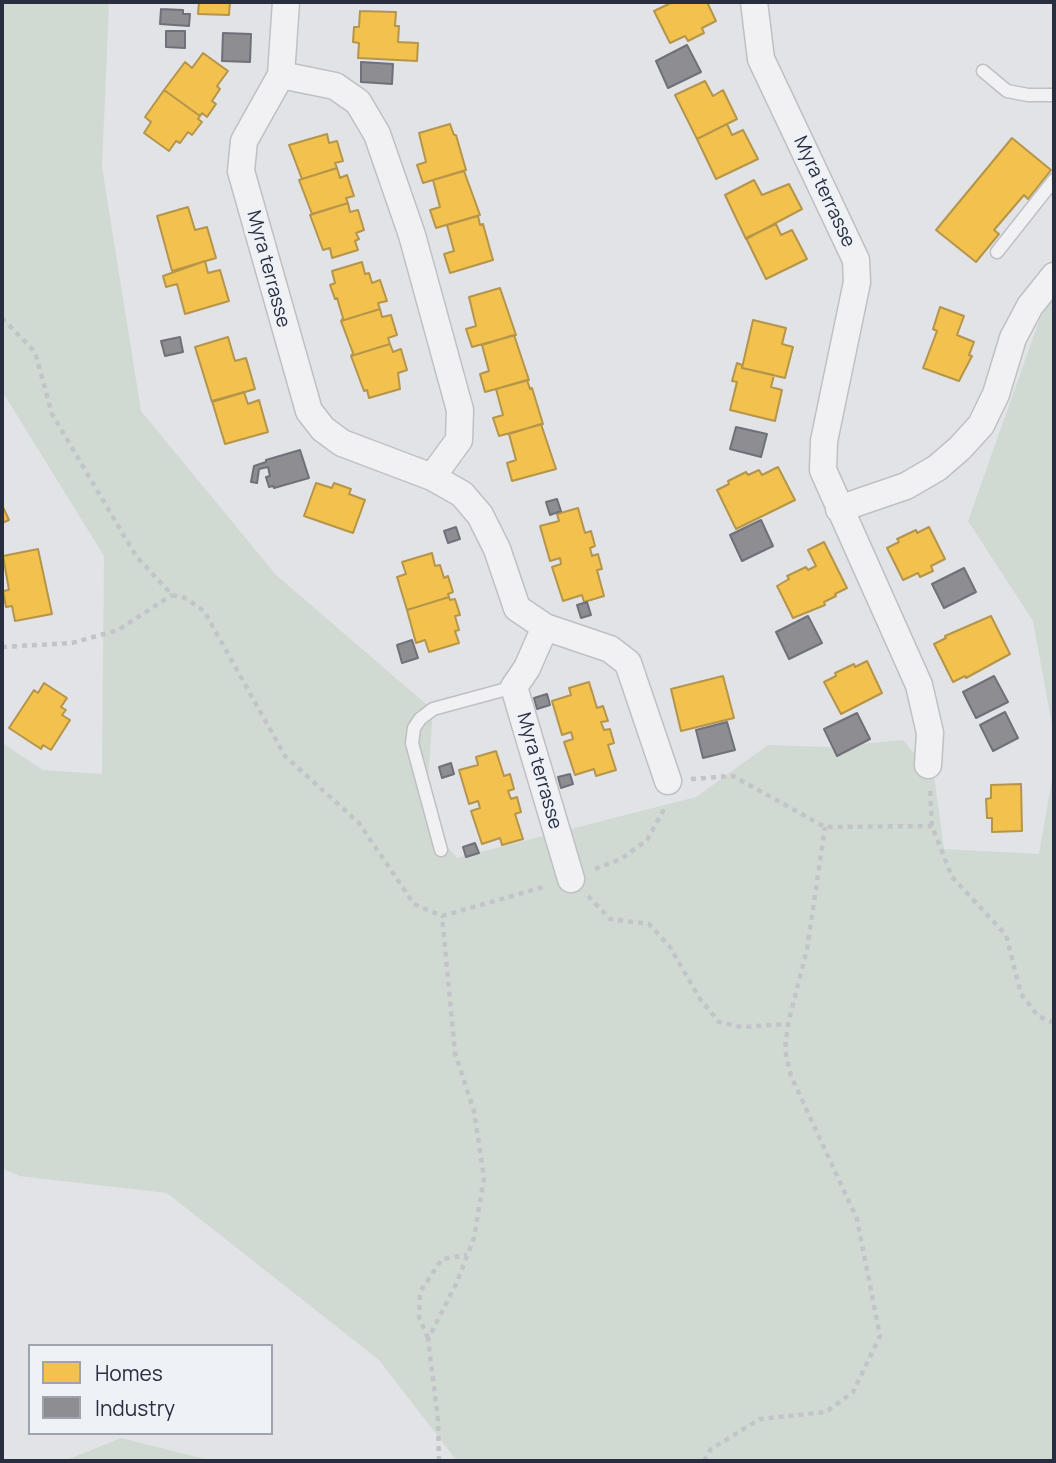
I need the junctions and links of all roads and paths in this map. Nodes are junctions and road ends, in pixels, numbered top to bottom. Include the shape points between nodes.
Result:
1 (286, 2) edge
2 (754, 2) edge
3 (983, 71) dead end
4 (281, 75) junction
5 (1054, 95) edge
6 (1054, 180) edge
7 (997, 252) dead end
8 (1054, 276) edge
9 (2, 318) edge
10 (432, 477) junction
11 (839, 509) junction
12 (545, 627) junction
13 (2, 647) edge
14 (514, 687) junction
15 (928, 765) joint
16 (668, 781) joint
17 (932, 826) junction
18 (825, 827) junction
19 (441, 850) dead end
20 (571, 879) joint
21 (442, 916) dead end
22 (1054, 1023) edge
23 (788, 1024) junction
24 (467, 1255) junction
25 (428, 1339) junction
26 (439, 1461) edge
27 (704, 1461) edge

1 - 4 street, Myra terrasse
2 - 11 street, Myra terrasse via 761,59 856,260 857,282 824,441 823,470
3 - 5 lane via 1007,91
4 - 10 street via 335,86 358,102 377,134 412,235 460,410 459,440
4 - 10 street, Myra terrasse via 244,141 242,171 309,411 342,443
6 - 7 lane
8 - 11 street via 1013,338 981,425 960,449 906,486
9 - 13 path via 35,352 52,414 136,556 173,596 118,630 72,643
10 - 12 street, Myra terrasse via 463,494 480,515 517,608
11 - 15 street, Myra terrasse via 919,685 930,733
12 - 14 street, Myra terrasse
12 - 16 street, Myra terrasse via 610,649 628,663
14 - 19 lane via 433,709 414,728 412,743
14 - 20 street, Myra terrasse
15 - 17 path
16 - 18 path via 733,776
17 - 18 path
17 - 22 path via 952,877 1006,935 1021,994 1038,1016
18 - 23 path via 807,949
20 - 23 path via 610,919 649,924 670,947 719,1022 742,1027
21 - 24 path via 455,1053 474,1111 484,1178
23 - 27 path via 785,1050 791,1076 858,1219 880,1336 853,1392 826,1412 760,1419 712,1449
24 - 25 path
24 - 25 path via 442,1259 420,1292 419,1317
25 - 26 path

